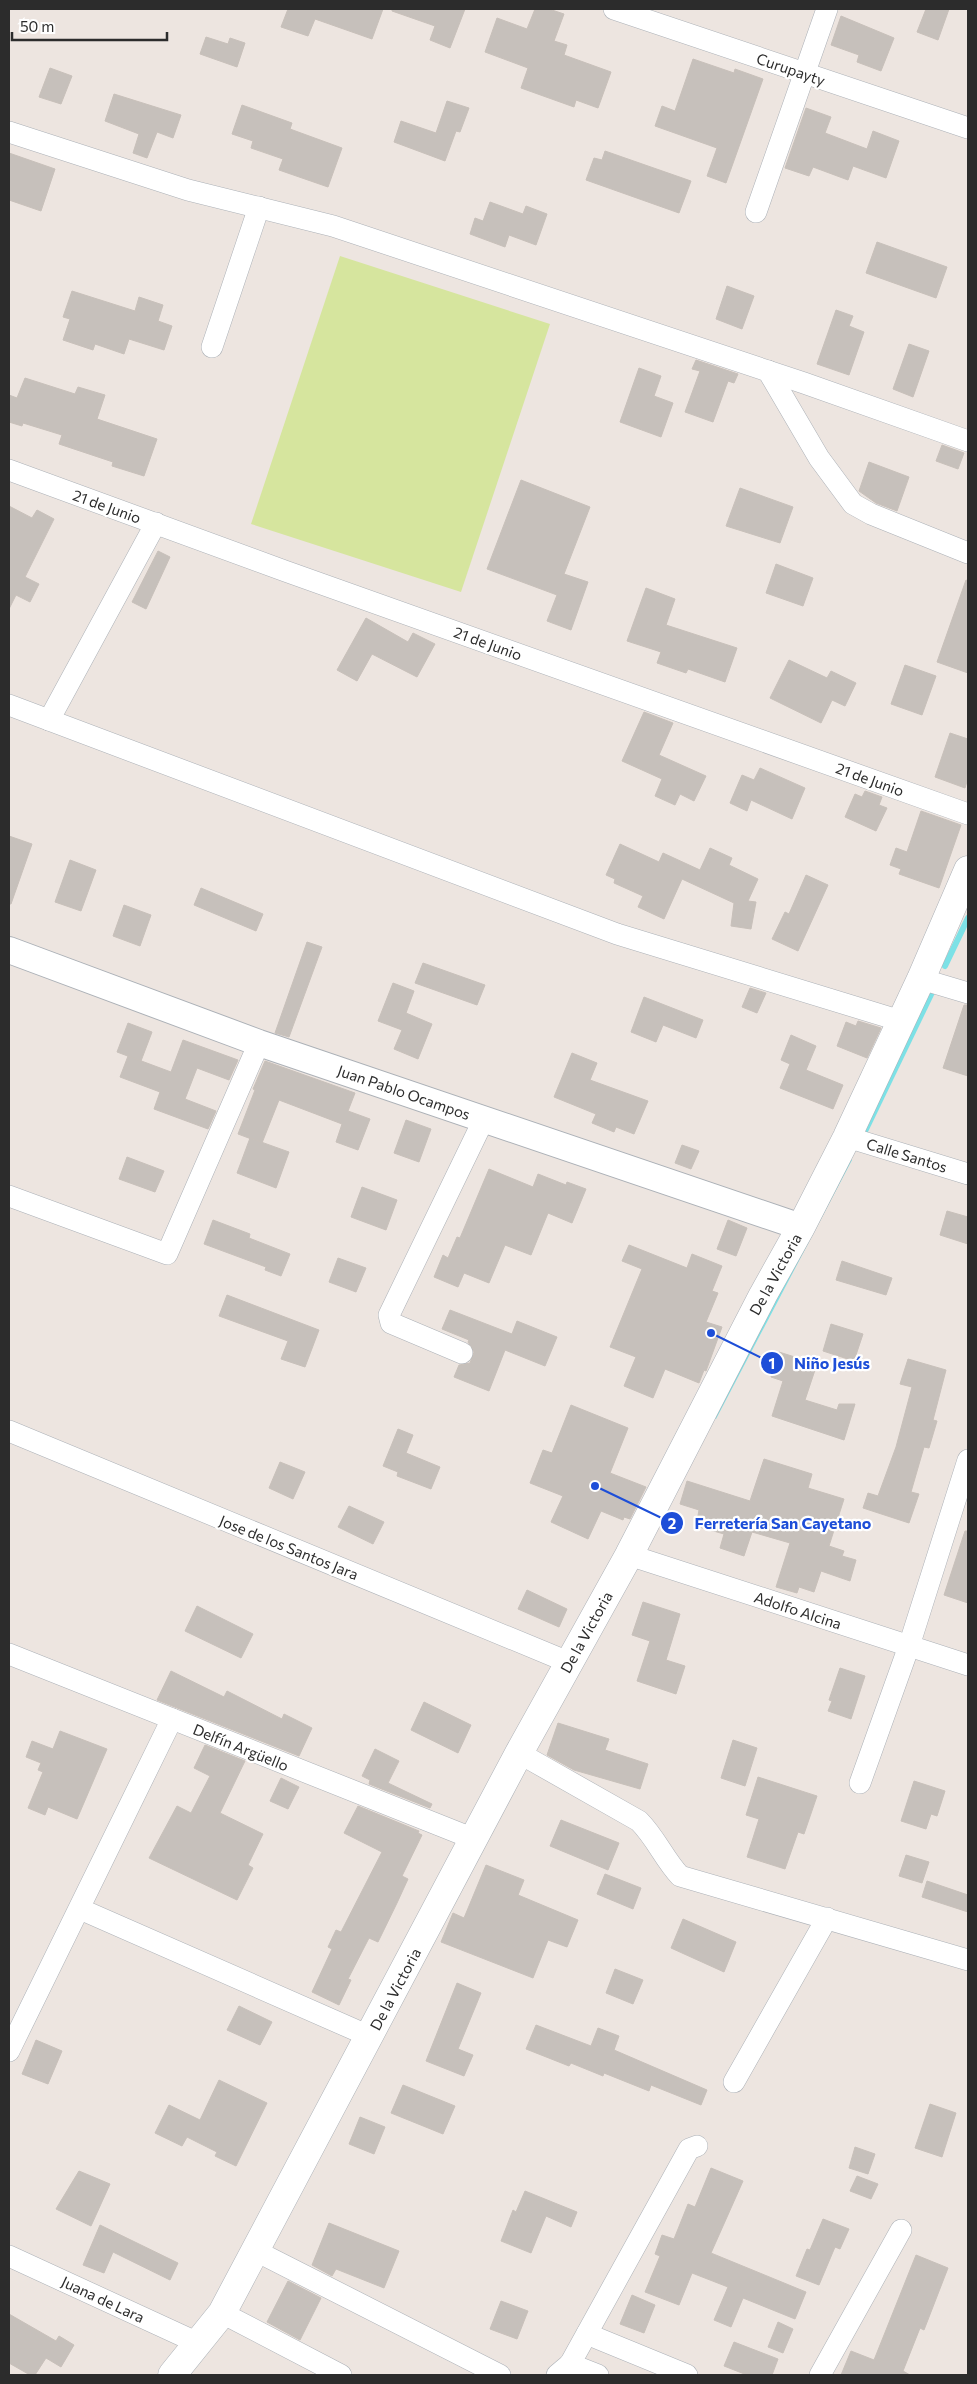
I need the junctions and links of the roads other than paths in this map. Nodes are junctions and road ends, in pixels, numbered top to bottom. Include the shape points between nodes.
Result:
1 (614, 9) edge
2 (827, 9) edge
3 (806, 74) junction
4 (968, 128) edge
5 (9, 132) edge
6 (259, 207) junction
7 (756, 212) dead end
8 (212, 347) dead end
9 (768, 371) junction
10 (968, 441) edge
11 (9, 470) edge
12 (156, 523) junction
13 (968, 553) edge
14 (9, 705) edge
15 (49, 720) junction
16 (968, 814) edge
17 (968, 870) edge
18 (9, 950) edge
19 (921, 979) junction
20 (968, 993) edge
21 (902, 1020) junction
22 (259, 1043) junction
23 (484, 1119) junction
24 (847, 1137) junction
25 (968, 1174) edge
26 (9, 1196) edge
27 (801, 1227) junction
28 (462, 1353) dead end
29 (9, 1431) edge
30 (968, 1460) edge
31 (628, 1555) junction
32 (909, 1646) junction
33 (9, 1654) edge
34 (568, 1662) junction
35 (968, 1665) edge
36 (172, 1720) junction
37 (519, 1753) junction
38 (860, 1783) dead end
39 (474, 1839) junction
40 (80, 1909) junction
41 (827, 1918) junction
42 (968, 1960) edge
43 (369, 2036) junction
44 (9, 2051) edge
45 (734, 2082) dead end
46 (697, 2146) dead end
47 (902, 2230) dead end
48 (256, 2251) junction
49 (9, 2256) edge
50 (222, 2313) junction
51 (587, 2334) junction
52 (198, 2343) junction
53 (563, 2370) edge
54 (172, 2375) edge
55 (341, 2375) edge
56 (500, 2375) edge
57 (598, 2375) edge
58 (687, 2375) edge
59 (820, 2375) edge

1 - 3 street, Curupayty
2 - 3 street
3 - 4 street, Curupayty
3 - 7 street
5 - 6 street via 188,190
6 - 8 street
6 - 9 street via 333,226
9 - 10 street
9 - 13 street via 819,458 853,504
11 - 12 street, 21 de Junio
12 - 15 street
12 - 16 street, 21 de Junio
14 - 15 street
15 - 21 street via 617,934
17 - 19 main road, De la Victoria
18 - 22 street, Juan Pablo Ocampos
19 - 20 street
19 - 21 main road, De la Victoria
21 - 24 main road, De la Victoria
22 - 23 street, Juan Pablo Ocampos
22 - 26 street via 167,1254
23 - 27 street, Juan Pablo Ocampos
23 - 28 street via 389,1315 391,1323
24 - 25 street, Calle Santos
24 - 27 main road, De la Victoria
27 - 31 main road, De la Victoria
29 - 34 street, Jose de los Santos Jara
30 - 32 street
31 - 32 street, Adolfo Alcina
31 - 34 main road, De la Victoria
32 - 35 street, Adolfo Alcina
32 - 38 street
33 - 36 street, Delfín Argüello
34 - 37 main road, De la Victoria
36 - 39 street, Delfín Argüello
36 - 40 street
37 - 39 main road, De la Victoria
37 - 41 street via 640,1821 680,1876
39 - 43 main road, De la Victoria
40 - 43 street
40 - 44 street
41 - 42 street
41 - 45 street
43 - 48 main road, De la Victoria
46 - 51 street via 689,2149
47 - 59 street
48 - 50 main road, De la Victoria
48 - 56 street
49 - 52 street, Juana de Lara
50 - 52 main road, De la Victoria
50 - 55 street
51 - 53 street
51 - 58 street
52 - 54 main road, De la Victoria
53 - 57 street

